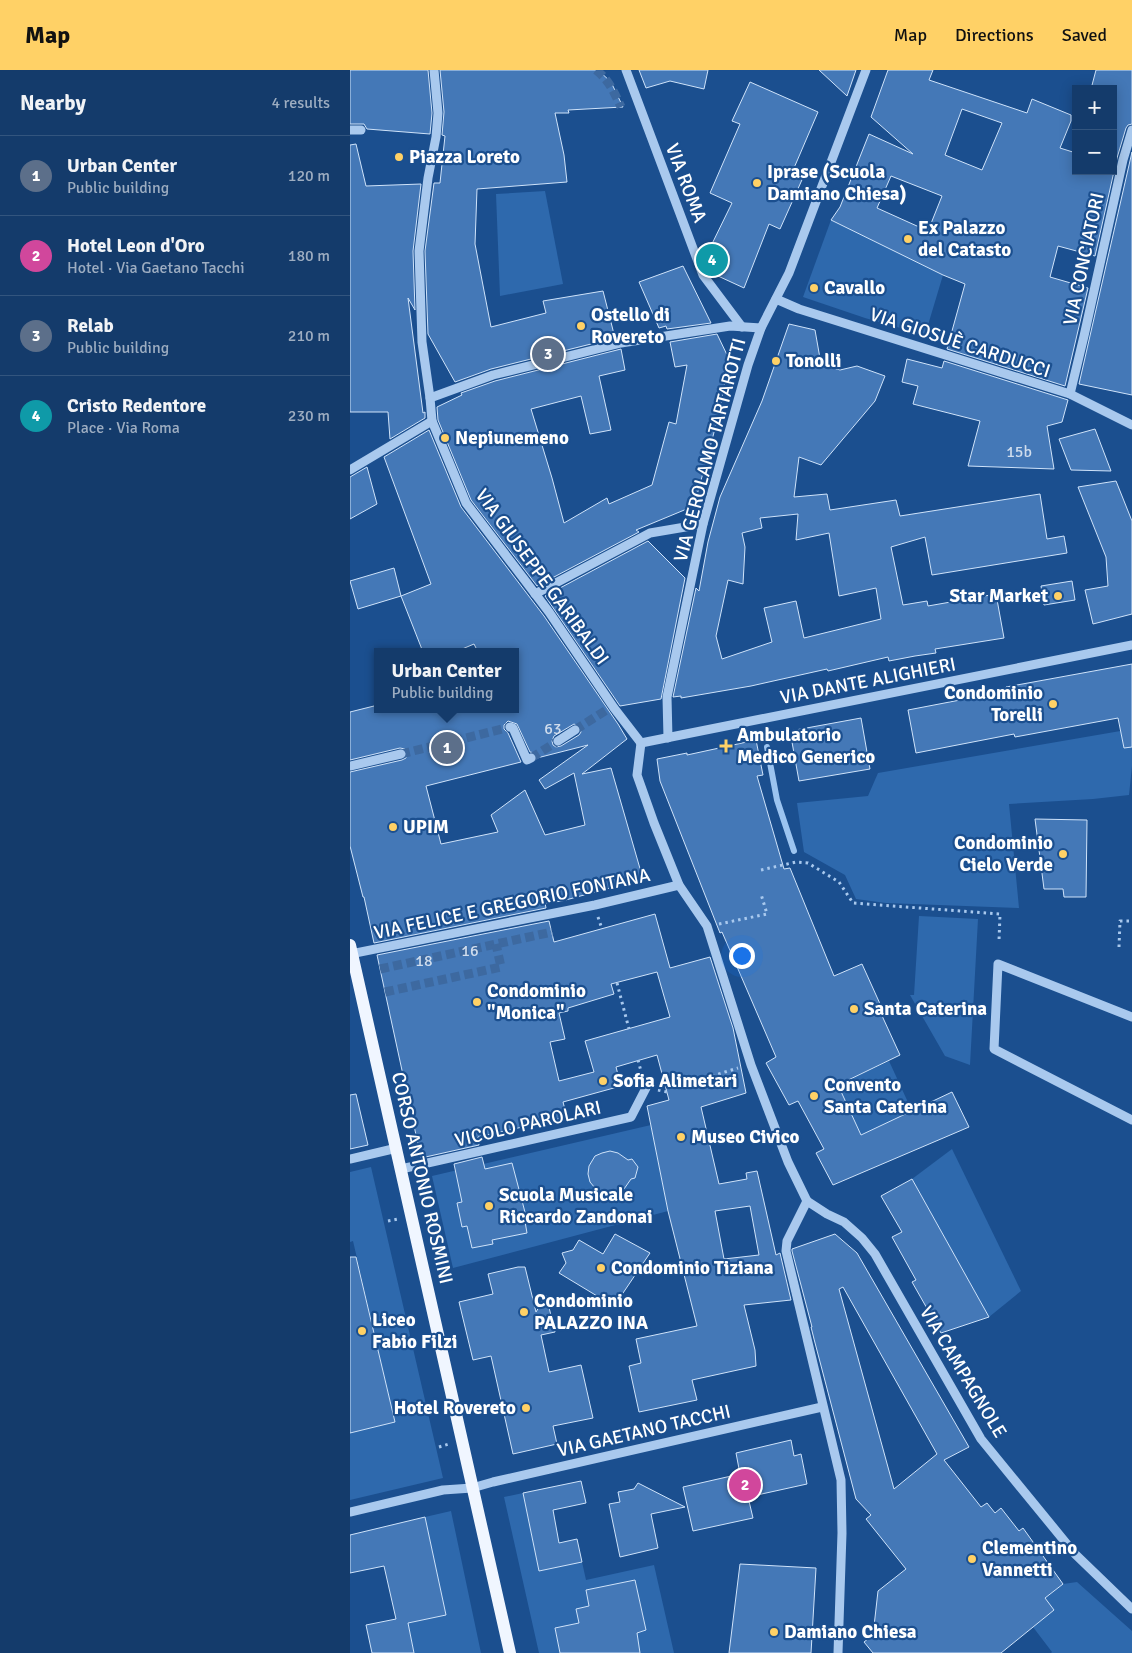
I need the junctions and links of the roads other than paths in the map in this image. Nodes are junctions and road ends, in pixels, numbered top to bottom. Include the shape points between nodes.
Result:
1 (434, 70) edge
2 (626, 70) edge
3 (866, 70) edge
4 (350, 130) edge
5 (361, 130) dead end
6 (1132, 130) edge
7 (776, 298) junction
8 (742, 327) junction
9 (761, 328) junction
10 (1070, 394) junction
11 (430, 398) junction
12 (432, 421) junction
13 (1132, 425) edge
14 (350, 470) edge
15 (703, 524) junction
16 (535, 594) junction
17 (1132, 645) edge
18 (510, 727) dead end
19 (575, 730) tunnel mouth
20 (668, 738) junction
21 (558, 741) tunnel mouth
22 (641, 744) junction
23 (401, 754) tunnel mouth
24 (531, 758) dead end
25 (350, 766) edge
26 (679, 885) junction
27 (351, 951) edge
28 (1132, 1017) edge
29 (646, 1088) dead end
30 (1132, 1120) edge
31 (397, 1148) junction
32 (350, 1159) edge
33 (401, 1169) junction
34 (807, 1201) junction
35 (822, 1407) junction
36 (472, 1488) junction
37 (350, 1512) edge
38 (1132, 1609) edge
39 (510, 1653) edge
40 (838, 1653) edge

1 - 11 street, VIA GIUSEPPE GARIBALDI via 438,113 419,251 422,342
2 - 8 street, VIA ROMA via 703,274
3 - 7 street, VIA GEROLAMO TARTAROTTI via 789,273
4 - 5 street
6 - 10 street, VIA CONCIATORI via 1122,160
7 - 9 street, VIA GEROLAMO TARTAROTTI
7 - 10 street, VIA GIOSUÈ CARDUCCI via 799,309
8 - 9 street
8 - 11 street via 730,326 621,343 493,374
9 - 15 street, VIA GEROLAMO TARTAROTTI
10 - 13 street, VIA GIOSUÈ CARDUCCI
11 - 12 street, VIA GIUSEPPE GARIBALDI
12 - 14 street
12 - 16 street, VIA GIUSEPPE GARIBALDI via 466,503
15 - 16 street via 650,533
15 - 20 street, VIA GEROLAMO TARTAROTTI via 667,697
16 - 22 street, VIA GIUSEPPE GARIBALDI via 569,640 611,708
17 - 20 street, VIA DANTE ALIGHIERI
18 - 24 street via 527,760
19 - 21 street
20 - 22 street, VIA DANTE ALIGHIERI
22 - 26 street via 637,774
23 - 25 street
26 - 27 street, VIA FELICE E GREGORIO FONTANA via 595,905
26 - 34 street via 707,926 751,1064 788,1162
27 - 31 main road, CORSO ANTONIO ROSMINI
28 - 30 street via 998,964 994,1049
29 - 33 street, VICOLO PAROLARI via 631,1117
31 - 32 street
31 - 33 main road, CORSO ANTONIO ROSMINI
33 - 36 main road, CORSO ANTONIO ROSMINI
34 - 35 street via 787,1241 786,1251
34 - 38 street, VIA CAMPAGNOLE via 844,1222 875,1254 981,1440 1075,1554
35 - 36 street, VIA GAETANO TACCHI
35 - 40 street via 841,1480
36 - 37 street, VIA GAETANO TACCHI via 443,1490
36 - 39 main road, CORSO ANTONIO ROSMINI

